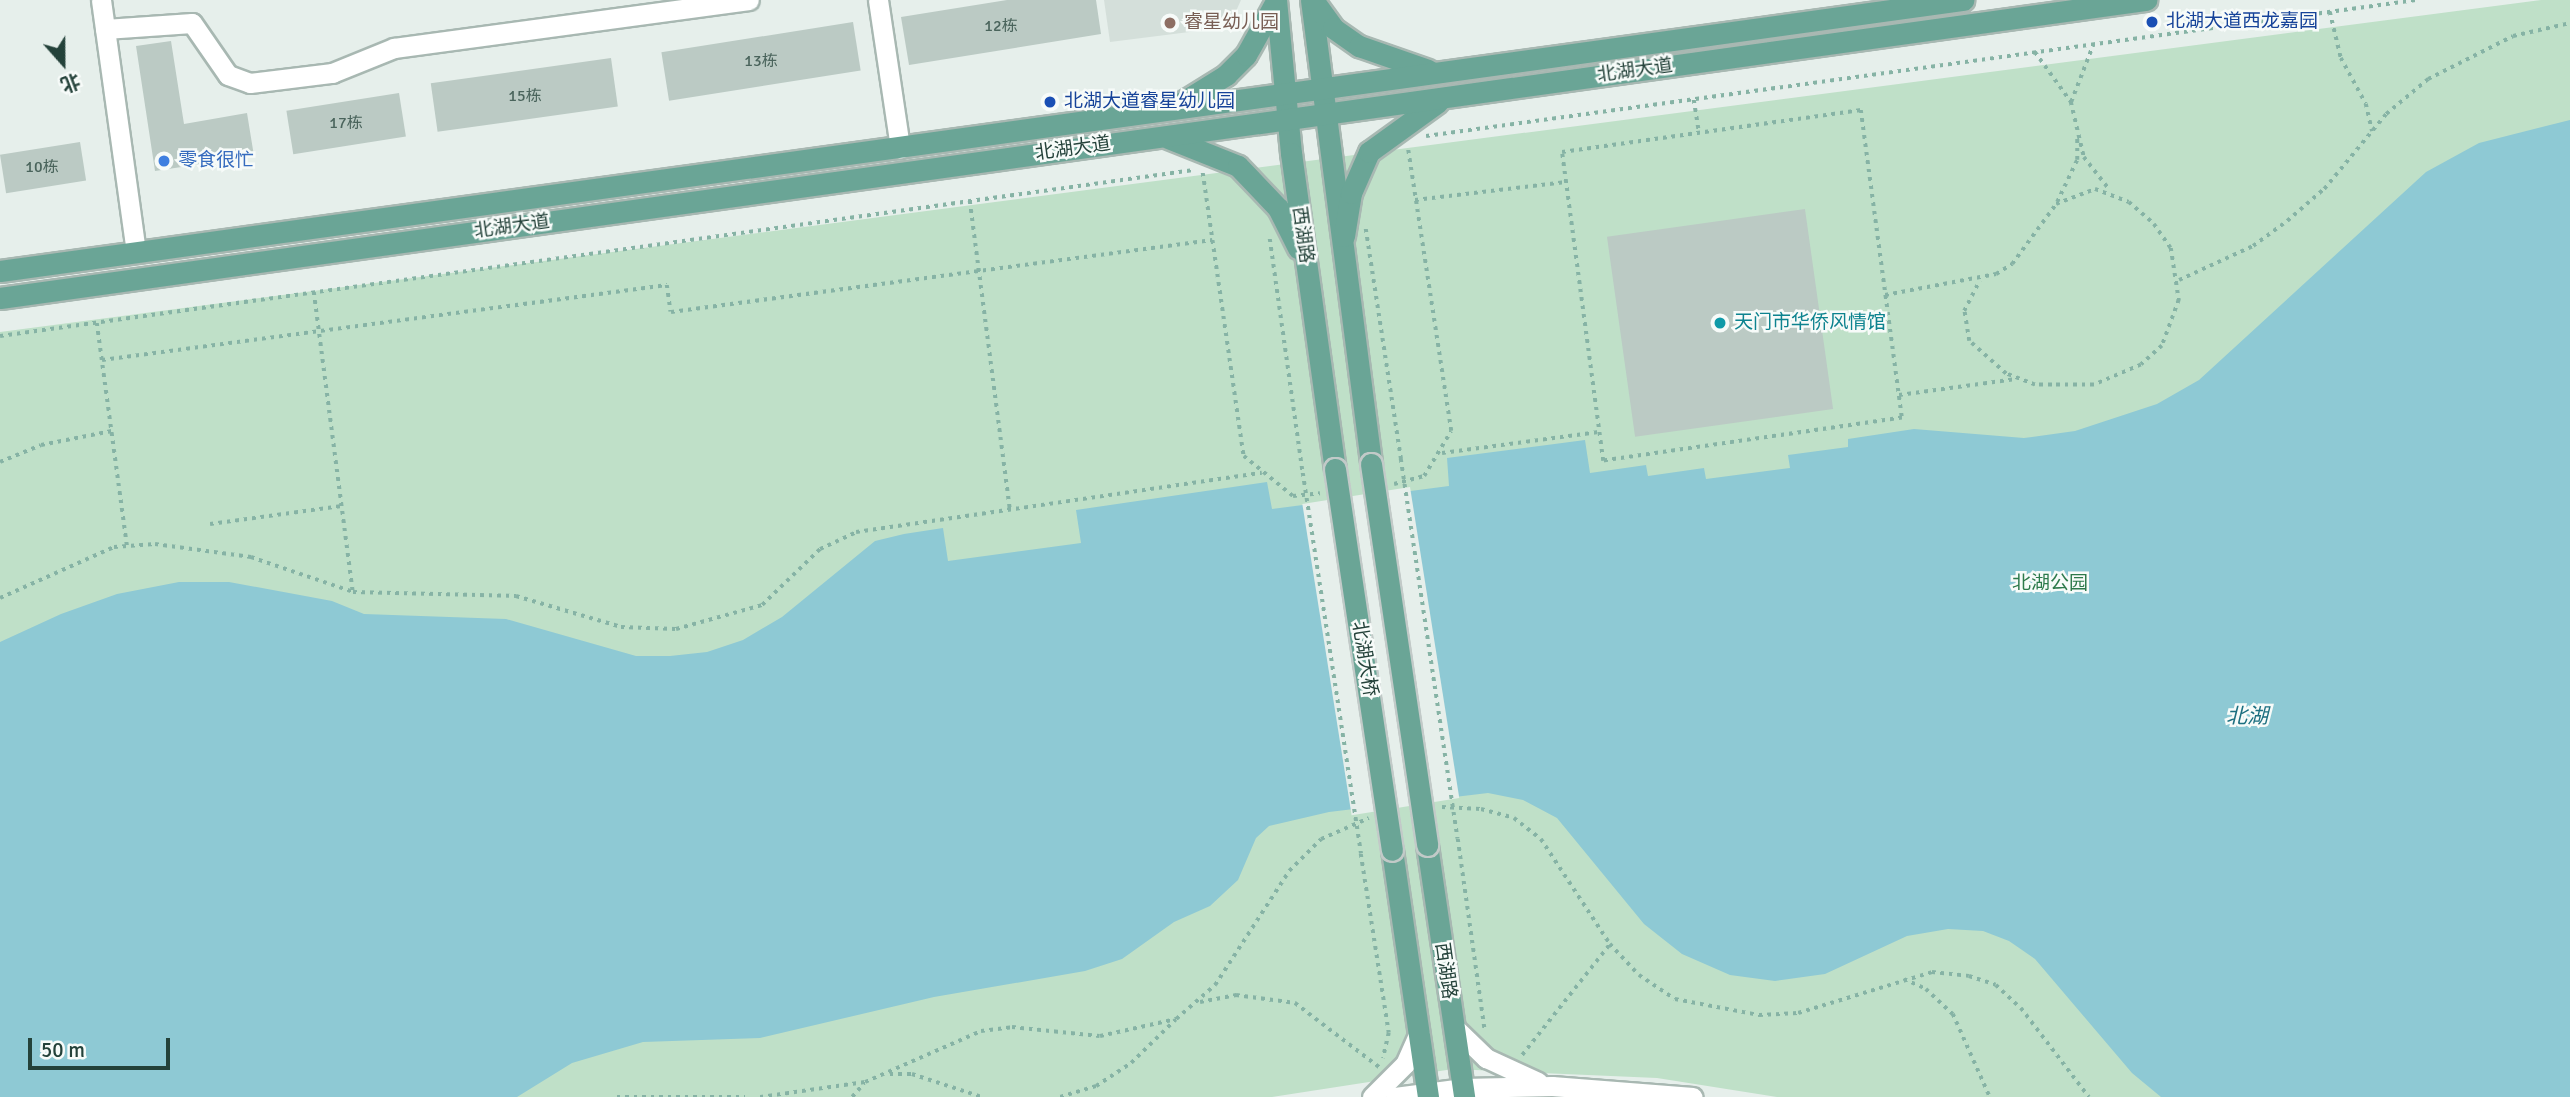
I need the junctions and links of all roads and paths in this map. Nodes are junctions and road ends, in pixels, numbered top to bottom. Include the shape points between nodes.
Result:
1 (101, 0) edge
2 (749, 0) edge
3 (878, 0) edge
4 (1276, 0) edge
5 (1312, 0) edge
6 (1963, 0) edge
7 (2146, 0) edge
8 (2416, 0) edge
9 (1932, 2) edge
10 (2330, 12) junction
11 (2570, 23) edge
12 (105, 29) junction
13 (2093, 44) junction
14 (2035, 52) junction
15 (1444, 73) junction
16 (1320, 90) junction
17 (1283, 95) junction
18 (1447, 97) junction
19 (1694, 100) junction
20 (2071, 102) junction
21 (1164, 111) junction
22 (1322, 114) junction
23 (1286, 119) junction
24 (2372, 131) junction
25 (2077, 132) junction
26 (1699, 133) junction
27 (1163, 136) junction
28 (1400, 147) dead end
29 (900, 148) junction
30 (1215, 173) dead end
31 (1566, 182) junction
32 (2110, 191) junction
33 (1415, 200) dead end
34 (970, 201) junction
35 (2056, 204) junction
36 (1365, 216) dead end
37 (1268, 229) dead end
38 (1212, 240) dead end
39 (135, 253) junction
40 (1341, 259) junction
41 (1306, 265) junction
42 (979, 270) junction
43 (0, 271) edge
44 (2179, 280) junction
45 (1979, 281) junction
46 (314, 292) junction
47 (1885, 295) junction
48 (0, 298) edge
49 (97, 322) junction
50 (319, 332) junction
51 (0, 336) edge
52 (102, 360) junction
53 (2018, 379) junction
54 (1899, 395) junction
55 (112, 431) junction
56 (1599, 432) junction
57 (1441, 453) dead end
58 (0, 462) edge
59 (1371, 464) joint
60 (1335, 469) joint
61 (1262, 473) dead end
62 (342, 506) junction
63 (1010, 510) junction
64 (210, 524) dead end
65 (128, 546) junction
66 (353, 592) junction
67 (0, 598) edge
68 (1427, 845) joint
69 (1392, 850) joint
70 (1610, 944) dead end
71 (1905, 979) dead end
72 (1199, 1002) dead end
73 (1176, 1018) dead end
74 (1454, 1027) junction
75 (1419, 1032) junction
76 (1486, 1034) dead end
77 (1378, 1066) junction
78 (1510, 1072) junction
79 (887, 1074) dead end
80 (865, 1082) dead end
81 (1552, 1086) junction
82 (1395, 1088) edge
83 (1463, 1092) edge
84 (1428, 1095) edge
85 (617, 1097) edge
86 (745, 1097) edge
87 (852, 1097) edge
88 (982, 1097) edge
89 (1060, 1097) edge
90 (1372, 1097) edge
91 (1693, 1097) edge
92 (1990, 1097) edge

1 - 12 street
2 - 12 street via 394,48 340,71 250,83 228,75 192,23
3 - 29 street
4 - 17 main road, 西湖路
4 - 21 main road via 1266,26 1243,58 1201,93
5 - 15 main road via 1333,29 1359,46 1412,68
5 - 16 main road, 西湖路
6 - 9 main road, 北湖大道
7 - 18 main road, 北湖大道
8 - 10 path
9 - 15 main road, 北湖大道
10 - 13 path
10 - 24 path via 2341,58 2366,104
11 - 24 path via 2470,53 2428,79
12 - 39 street
13 - 14 path
13 - 20 path
14 - 19 path
14 - 20 path
15 - 16 main road, 北湖大道
16 - 17 main road, 北湖大道
16 - 22 main road, 西湖路
17 - 21 main road, 北湖大道
17 - 23 main road, 西湖路
18 - 22 main road, 北湖大道
18 - 40 main road via 1368,152 1351,193
19 - 26 path
19 - 28 path via 1432,135
20 - 25 path
21 - 29 main road, 北湖大道
22 - 23 main road, 北湖大道
22 - 40 main road, 西湖路
23 - 27 main road, 北湖大道
23 - 41 main road, 西湖路
24 - 44 path via 2324,188 2287,221 2253,246
25 - 32 path via 2084,157
25 - 35 path via 2077,160
26 - 31 path via 1562,152
26 - 47 path via 1861,110
27 - 41 main road via 1219,155 1258,184 1278,208
27 - 48 main road, 北湖大道
29 - 39 main road, 北湖大道
30 - 34 path via 1192,170
31 - 33 path
31 - 56 path
32 - 35 path via 2073,193
32 - 44 path via 2154,224 2171,248
34 - 42 path
34 - 46 path
35 - 45 path via 2012,264
36 - 76 path, bridge
37 - 77 path, bridge via 1389,1033
38 - 42 path
39 - 43 main road, 北湖大道
40 - 59 main road, 西湖路
41 - 60 main road, 西湖路
42 - 50 path via 671,312 667,285
42 - 63 path
44 - 53 path via 2175,324 2162,346 2141,365 2094,385 2035,385
45 - 47 path
45 - 53 path via 1964,310 1969,341
46 - 49 path
46 - 50 path
47 - 54 path
49 - 51 path
49 - 52 path
50 - 52 path
50 - 62 path
52 - 55 path
53 - 54 path
54 - 56 path via 1902,418 1603,461
55 - 58 path via 41,445
55 - 65 path
56 - 57 path
59 - 68 main road, 北湖大桥, bridge
60 - 69 main road, 北湖大桥, bridge
61 - 63 path
62 - 64 path
62 - 66 path
63 - 66 path via 837,538 762,605 676,629 621,627 516,596
65 - 66 path via 205,548 240,555
65 - 67 path via 54,570
68 - 74 main road, 西湖路
69 - 75 main road, 西湖路
70 - 78 path
71 - 92 path via 1926,989 1953,1014
72 - 77 path via 1236,995 1295,1003
73 - 89 path via 1131,1063 1096,1086
74 - 78 street via 1486,1058
74 - 83 main road, 西湖路
75 - 82 street
75 - 84 main road, 西湖路
77 - 82 path
78 - 81 street
79 - 88 path via 912,1074
80 - 87 path
81 - 83 street
81 - 91 street
82 - 84 street
82 - 90 street
83 - 84 street
85 - 86 path

